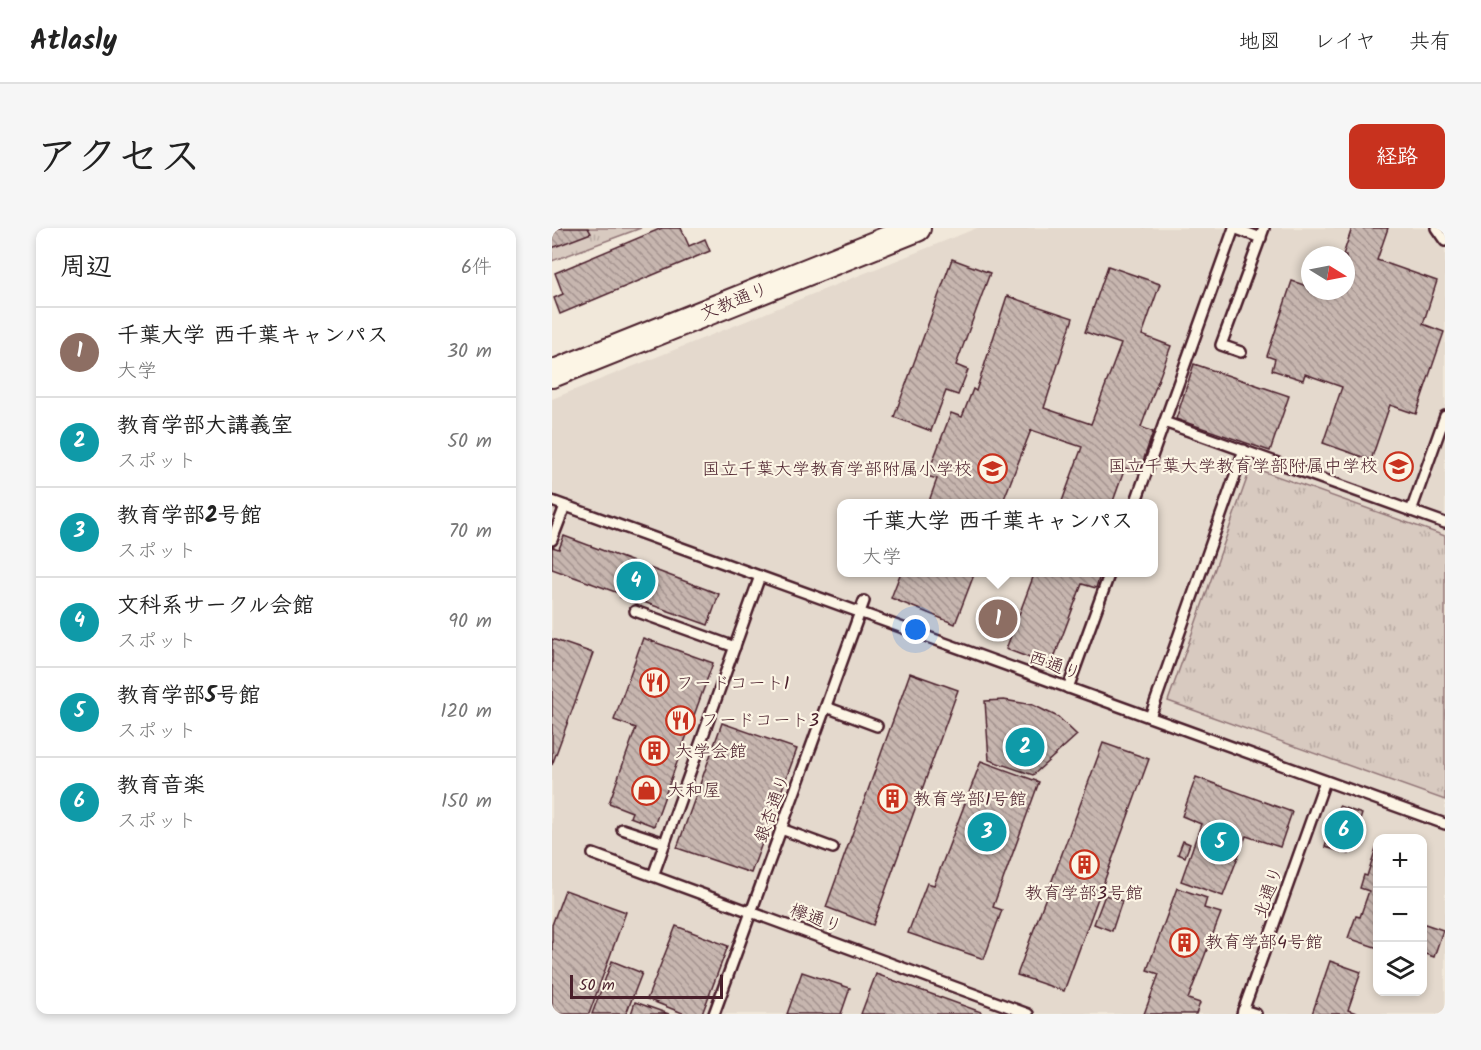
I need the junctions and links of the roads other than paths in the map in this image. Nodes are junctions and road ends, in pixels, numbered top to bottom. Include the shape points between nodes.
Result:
1 (917, 228) edge
2 (1234, 228) edge
3 (1264, 228) edge
4 (1436, 228) edge
5 (1261, 238) junction
6 (1445, 242) edge
7 (1240, 352) dead end
8 (552, 374) edge
9 (1445, 416) edge
10 (1164, 422) junction
11 (1244, 450) junction
12 (1137, 499) edge
13 (552, 501) edge
14 (565, 506) junction
15 (1412, 511) junction
16 (1445, 523) edge
17 (552, 540) edge
18 (760, 576) junction
19 (1109, 577) edge
20 (864, 601) dead end
21 (635, 611) dead end
22 (860, 612) junction
23 (735, 647) junction
24 (1068, 688) junction
25 (826, 707) junction
26 (1150, 717) junction
27 (877, 726) dead end
28 (1325, 781) junction
29 (1445, 824) edge
30 (622, 829) dead end
31 (781, 829) junction
32 (665, 843) junction
33 (833, 848) dead end
34 (593, 854) dead end
35 (653, 876) junction
36 (751, 912) junction
37 (1243, 1012) edge
38 (714, 1014) edge
39 (1028, 1014) edge
40 (1256, 1014) edge

1 - 8 street, 文教通り
2 - 5 lane
2 - 10 lane
3 - 5 lane
4 - 6 lane
5 - 7 lane via 1221,345
9 - 15 lane
10 - 11 lane
10 - 12 lane
11 - 15 lane
11 - 26 lane
13 - 14 lane, 西通り
14 - 17 lane
14 - 18 lane, 西通り
15 - 16 lane
18 - 22 lane, 西通り
18 - 23 lane
19 - 24 lane
20 - 22 lane, 銀杏通り
21 - 23 lane
22 - 24 lane, 西通り
22 - 25 lane, 銀杏通り
23 - 32 lane
24 - 26 lane, 西通り
25 - 27 lane
25 - 31 lane, 銀杏通り
26 - 28 lane, 西通り
28 - 29 lane, 西通り
28 - 37 lane, 北通り
30 - 32 lane
31 - 33 lane
31 - 36 lane, 銀杏通り
32 - 35 lane
34 - 35 lane, 欅通り
35 - 36 lane, 欅通り
36 - 38 lane, 銀杏通り
36 - 39 lane, 欅通り
37 - 40 lane

